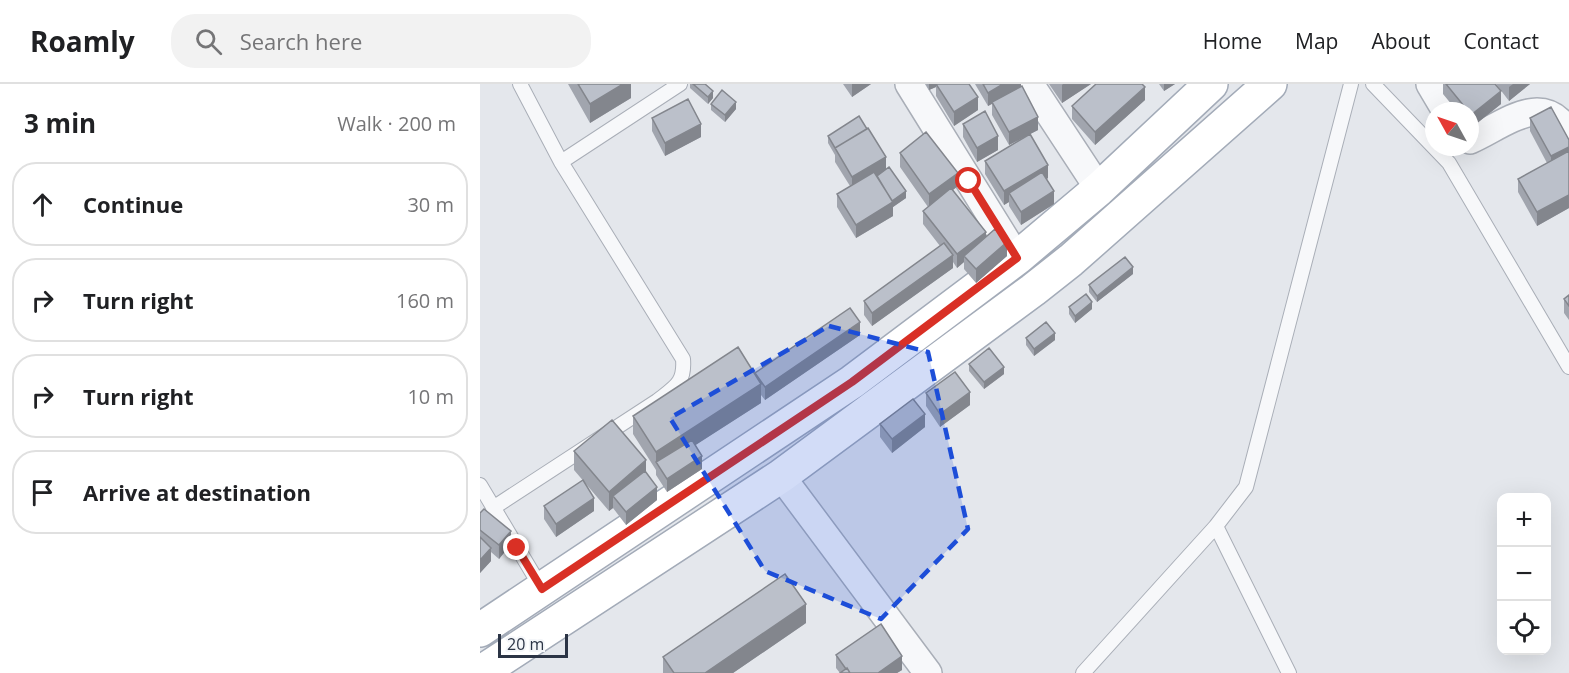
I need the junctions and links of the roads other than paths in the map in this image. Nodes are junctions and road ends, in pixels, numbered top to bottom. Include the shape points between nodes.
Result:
1 (520, 84) edge
2 (680, 84) edge
3 (909, 84) edge
4 (1030, 84) edge
5 (1211, 84) edge
6 (1270, 84) edge
7 (1351, 84) edge
8 (1373, 84) edge
9 (1430, 84) edge
10 (1441, 102) edge
11 (1569, 134) edge
12 (1479, 135) edge
13 (561, 162) junction
14 (1099, 189) junction
15 (1017, 258) junction
16 (1569, 367) edge
17 (781, 476) junction
18 (480, 485) edge
19 (493, 508) junction
20 (1216, 526) junction
21 (542, 589) junction
22 (480, 630) edge
23 (480, 673) edge
24 (928, 673) edge
25 (1083, 673) edge
26 (1289, 673) edge

1 - 13 lane
2 - 13 lane
3 - 15 street
4 - 14 street
5 - 14 main road
6 - 17 main road via 1071,260
7 - 20 lane via 1246,487
8 - 16 lane via 1449,163
9 - 10 street
11 - 12 street via 1552,114 1537,111 1507,120
13 - 19 lane via 683,359 684,373 677,385 657,401
14 - 15 main road
15 - 21 main road via 852,382
17 - 23 main road
17 - 24 street
18 - 19 lane
19 - 21 lane
20 - 25 lane
20 - 26 lane
21 - 22 main road

